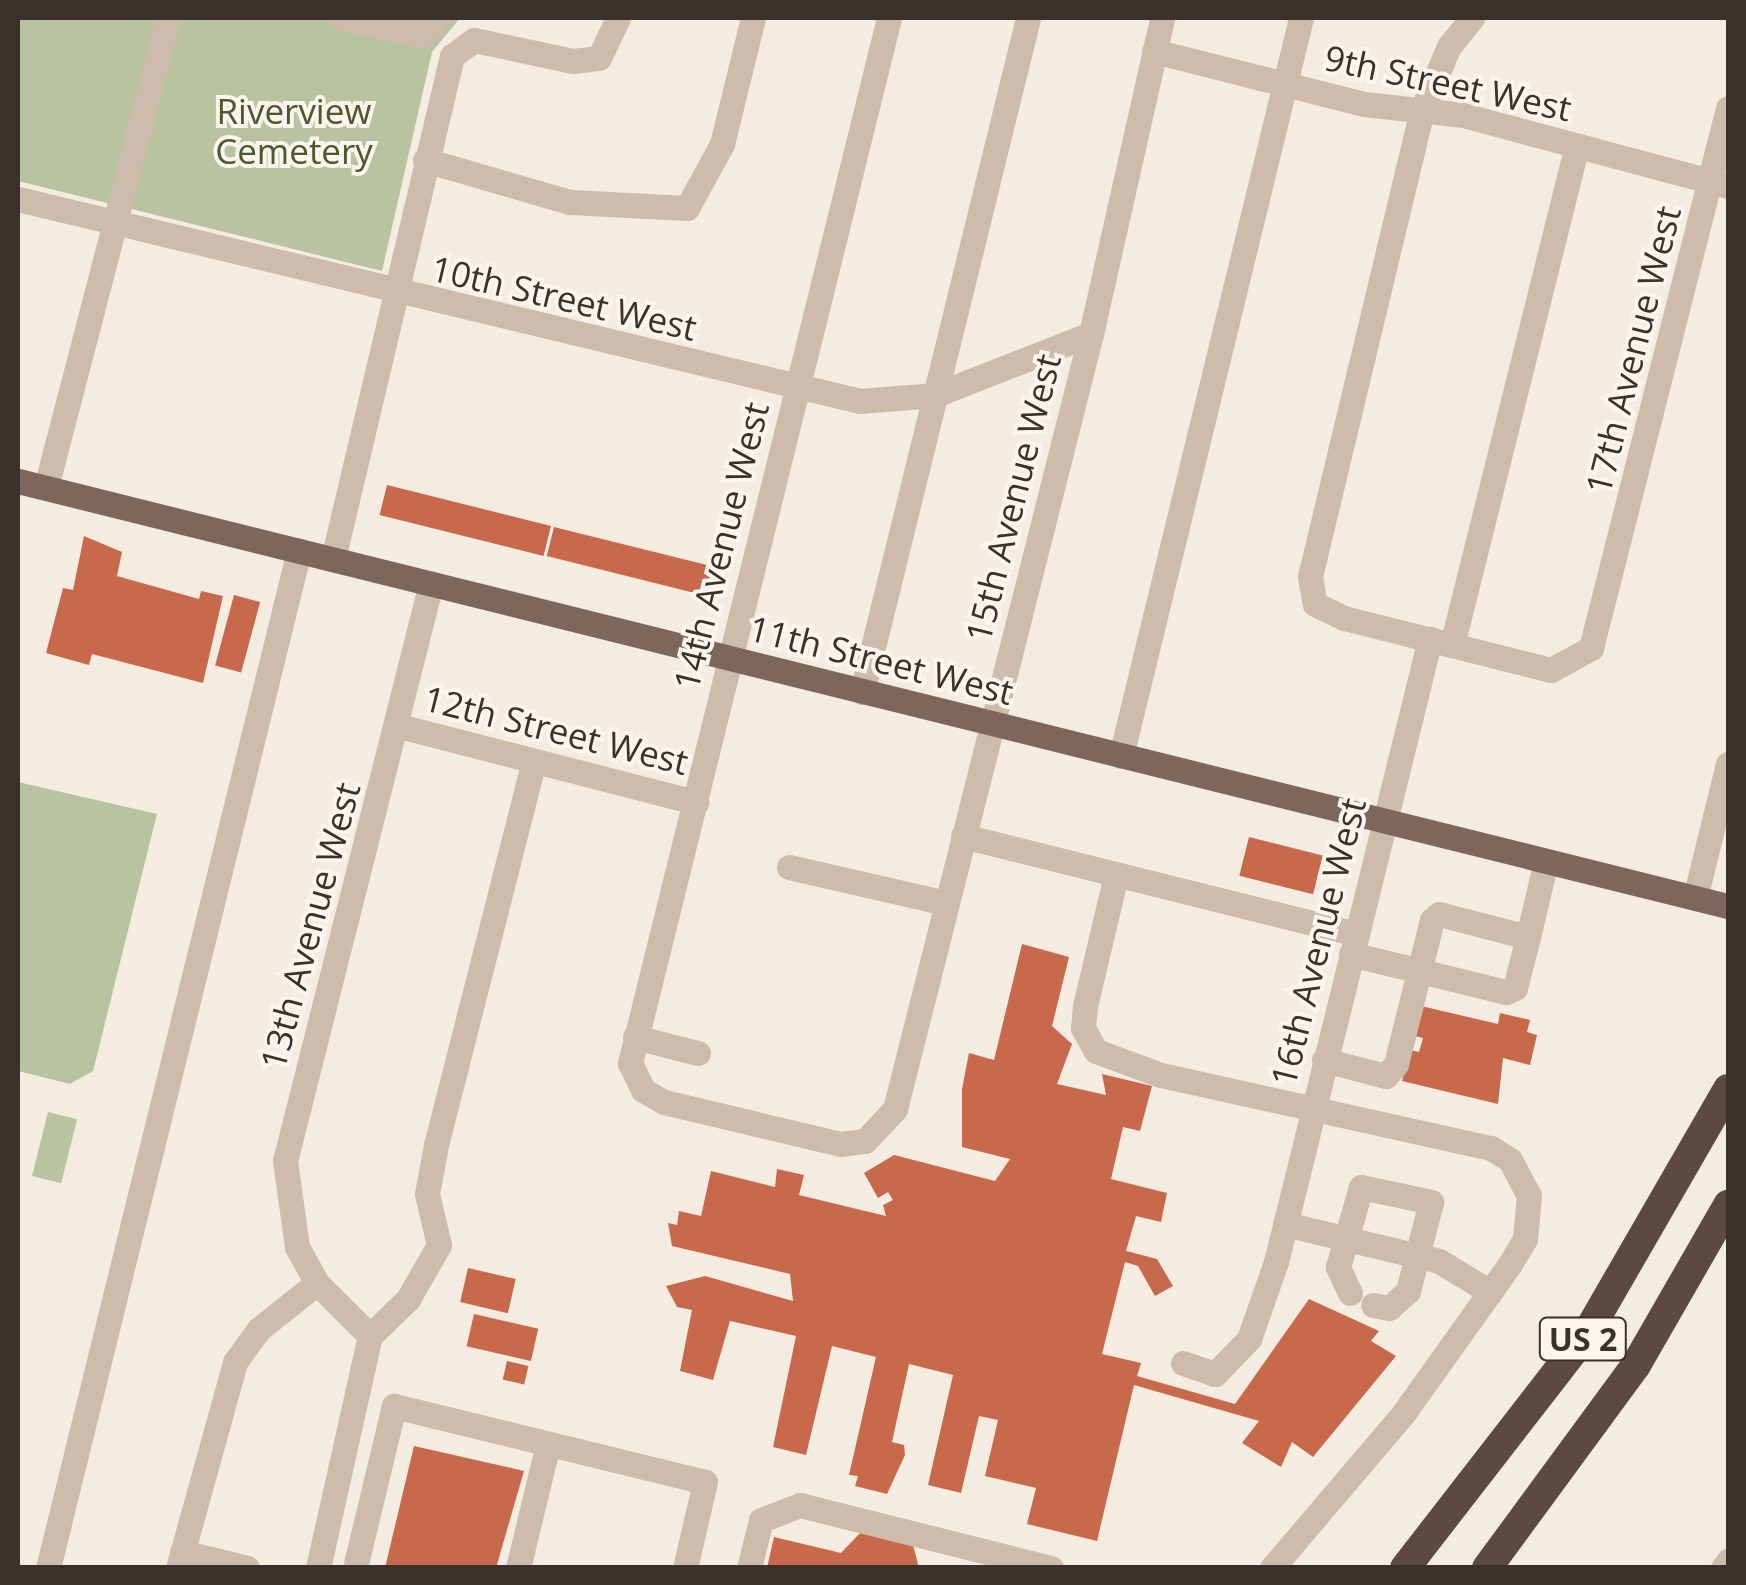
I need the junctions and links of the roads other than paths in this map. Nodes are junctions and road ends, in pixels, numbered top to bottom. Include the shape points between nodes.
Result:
1 (168, 18) edge
2 (341, 18) edge
3 (437, 18) edge
4 (618, 18) edge
5 (753, 18) edge
6 (889, 18) edge
7 (1028, 18) edge
8 (1162, 18) edge
9 (1301, 18) edge
10 (1472, 18) edge
11 (477, 29) edge
12 (1154, 51) junction
13 (1284, 84) junction
14 (1728, 108) edge
15 (1422, 110) junction
16 (1578, 145) junction
17 (426, 160) junction
18 (1719, 183) edge
19 (18, 198) edge
20 (111, 223) junction
21 (396, 294) junction
22 (1090, 334) junction
23 (795, 390) junction
24 (935, 395) junction
25 (18, 481) edge
26 (46, 488) junction
27 (299, 551) junction
28 (333, 559) junction
29 (431, 584) junction
30 (1441, 642) junction
31 (730, 659) junction
32 (862, 692) junction
33 (992, 724) junction
34 (399, 726) junction
35 (1121, 756) junction
36 (534, 761) junction
37 (1728, 764) edge
38 (696, 802) junction
39 (1385, 821) junction
40 (963, 836) junction
41 (1546, 861) junction
42 (789, 867) dead end
43 (1116, 875) junction
44 (1695, 898) junction
45 (946, 903) junction
46 (1728, 906) edge
47 (1528, 937) junction
48 (1354, 944) junction
49 (1420, 970) junction
50 (635, 1037) junction
51 (698, 1053) dead end
52 (1324, 1060) junction
53 (1728, 1089) edge
54 (643, 1090) joint
55 (1312, 1108) junction
56 (1728, 1205) edge
57 (1285, 1224) junction
58 (1347, 1236) junction
59 (1418, 1256) junction
60 (317, 1282) junction
61 (1490, 1292) junction
62 (370, 1336) junction
63 (1183, 1363) dead end
64 (548, 1444) junction
65 (180, 1560) edge
66 (1728, 1561) edge
67 (48, 1568) edge
68 (247, 1568) edge
69 (318, 1568) edge
70 (355, 1568) edge
71 (518, 1568) edge
72 (685, 1568) edge
73 (749, 1568) edge
74 (1050, 1568) edge
75 (1272, 1568) edge
76 (1405, 1568) edge
77 (1487, 1568) edge
78 (1723, 1568) edge

1 - 20 street
2 - 3 street via 422,36
4 - 11 street via 598,58 573,62
5 - 17 street via 722,144 703,192 687,208 570,202
6 - 23 street, 14th Avenue West
7 - 24 street
8 - 12 street, 15th Avenue West
9 - 13 street
10 - 15 street via 1449,46
11 - 17 street via 452,56
12 - 13 street, 9th Street West
12 - 22 street, 15th Avenue West
13 - 15 street, 9th Street West
13 - 35 street
14 - 18 street, 17th Avenue West
15 - 16 street, 9th Street West
15 - 30 street via 1315,555 1315,604
16 - 18 street, 9th Street West
16 - 30 street, 16th Avenue West
17 - 21 street
18 - 30 street, 17th Avenue West via 1591,648 1551,670
19 - 20 street, 10th Street West
20 - 21 street, 10th Street West
20 - 26 street
21 - 23 street, 10th Street West
21 - 28 street
22 - 24 street, 10th Street West
22 - 33 street, 15th Avenue West
23 - 24 street, 10th Street West via 860,402
23 - 31 street, 14th Avenue West
24 - 32 street
25 - 26 main road, 11th Street West
26 - 27 main road, 11th Street West
27 - 28 main road, 11th Street West
27 - 67 street
28 - 29 main road, 11th Street West
29 - 31 main road, 11th Street West
29 - 34 street, 13th Avenue West
30 - 39 street, 16th Avenue West
31 - 32 main road, 11th Street West
31 - 38 street, 14th Avenue West
32 - 33 main road, 11th Street West
33 - 35 main road, 11th Street West
33 - 40 street, 15th Avenue West
34 - 36 street, 12th Street West
34 - 60 street, 13th Avenue West via 284,1160 285,1200
35 - 39 main road, 11th Street West
36 - 38 street, 12th Street West
36 - 62 street via 426,1194 439,1245 408,1299
37 - 44 street
38 - 50 street, 14th Avenue West
39 - 41 main road, 11th Street West
39 - 48 street, 16th Avenue West
40 - 43 street
40 - 45 street, 15th Avenue West
41 - 44 main road, 11th Street West
41 - 47 street
42 - 45 street
43 - 48 street
43 - 55 street via 1084,1006 1083,1028 1096,1050 1160,1075
44 - 46 main road, 11th Street West
45 - 54 street, 15th Avenue West via 894,1109 865,1141 840,1144
47 - 49 street via 1439,914
47 - 49 street via 1515,988 1506,992
48 - 49 street
48 - 52 street, 16th Avenue West
49 - 52 street via 1396,1064 1386,1076
50 - 51 street
50 - 54 street, 14th Avenue West via 630,1063
52 - 55 street, 16th Avenue West
53 - 76 highway, US 2 via 1586,1335
55 - 57 street, 16th Avenue West
55 - 61 street via 1492,1148 1510,1160 1529,1195 1530,1217 1525,1239
56 - 77 highway, US 2 via 1636,1365
57 - 58 street
57 - 63 street, 16th Avenue West via 1249,1339 1215,1374
58 - 59 street
58 - 59 street via 1338,1267 1362,1299 1398,1303
58 - 59 street via 1362,1187 1431,1202
59 - 61 street
60 - 62 street, 13th Avenue West
60 - 65 street via 259,1328 234,1362
61 - 75 street via 1403,1414
62 - 69 street
64 - 70 street via 394,1406
64 - 71 street
64 - 72 street via 705,1482
65 - 68 street
66 - 78 street
73 - 74 street via 761,1520 800,1505

